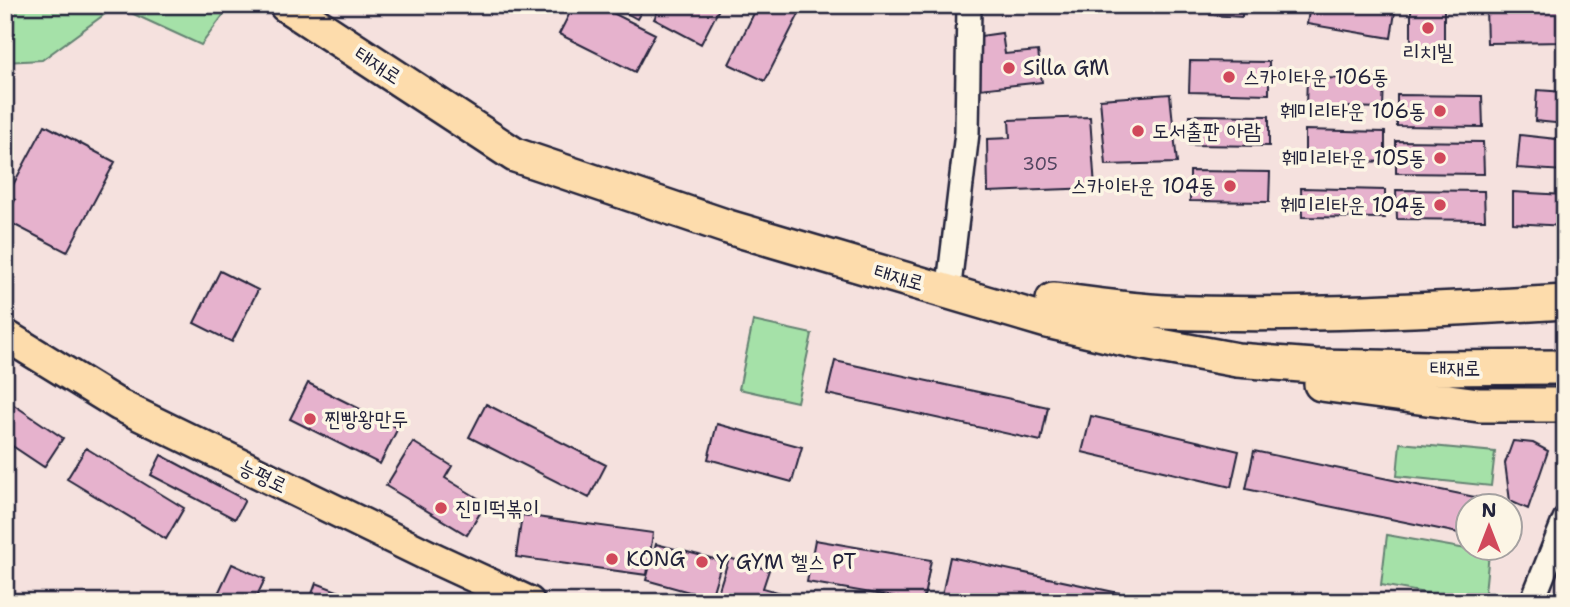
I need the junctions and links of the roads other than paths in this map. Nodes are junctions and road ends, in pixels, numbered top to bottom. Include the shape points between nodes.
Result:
1 (286, 5) edge
2 (312, 5) edge
3 (969, 5) edge
4 (950, 277) junction
5 (1565, 302) edge
6 (1050, 311) junction
7 (5, 335) edge
8 (1565, 348) edge
9 (1565, 367) edge
10 (1565, 405) edge
11 (1565, 519) edge
12 (529, 602) edge
13 (1532, 602) edge

1 - 6 highway, 태재로 via 515,155 728,227
2 - 4 highway, 태재로 via 520,137 734,215
3 - 4 street via 967,133
4 - 6 highway, 태재로
5 - 6 highway via 1423,311
6 - 8 highway, 태재로 via 1310,348 1435,354
6 - 9 highway, 태재로 via 1128,340 1237,359 1314,366
6 - 10 highway via 1090,342 1204,369 1479,405
7 - 12 main road, 능평로 via 119,405
11 - 13 street

